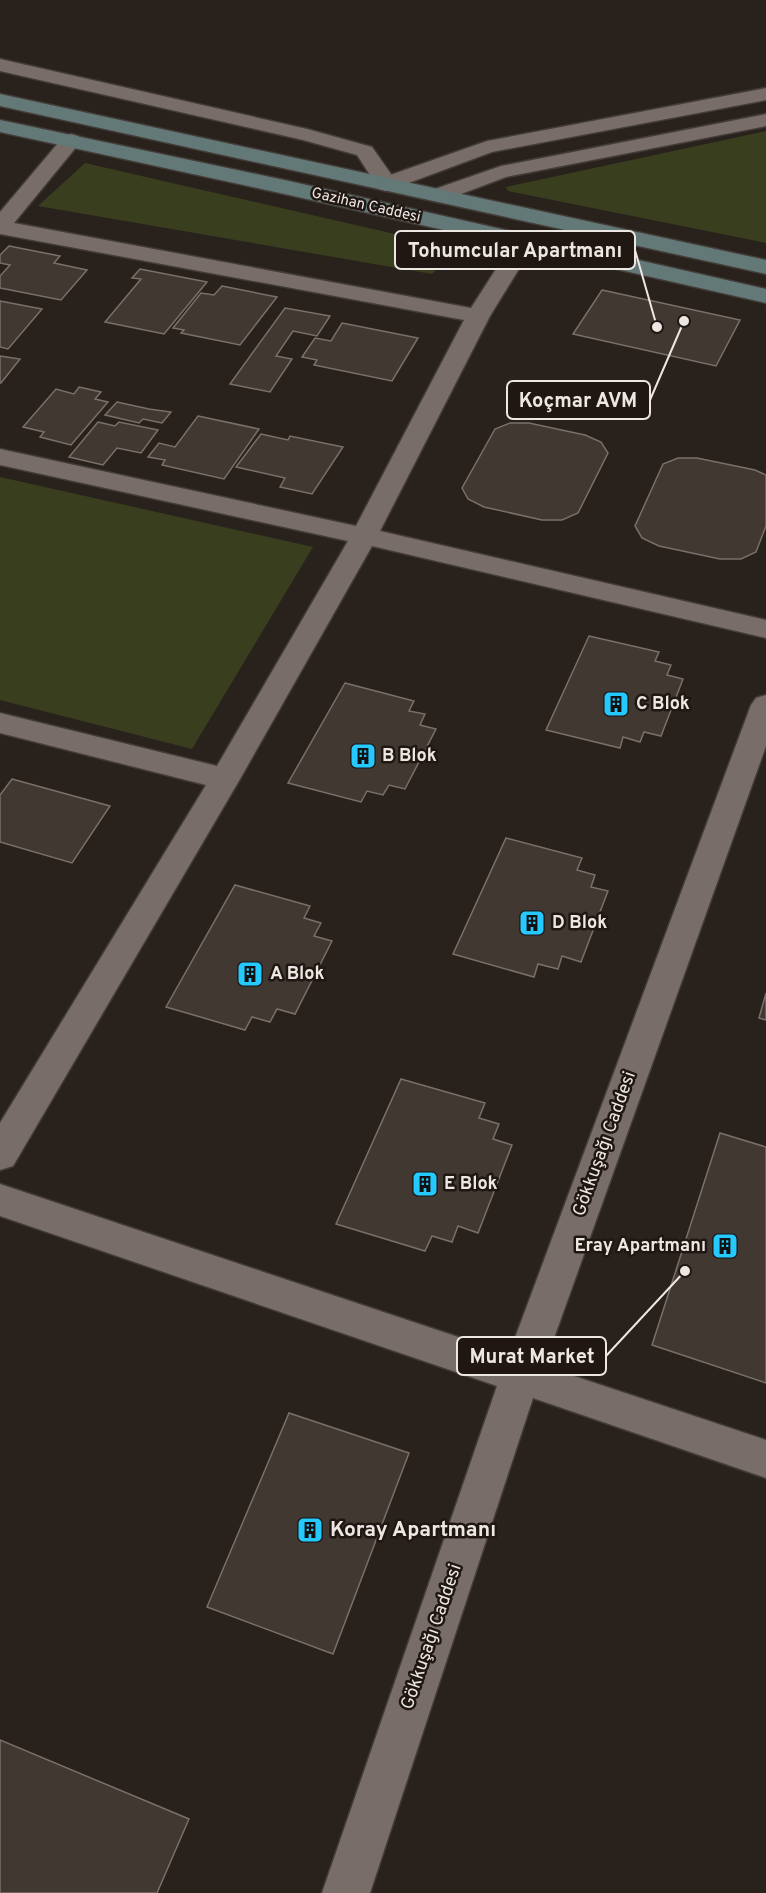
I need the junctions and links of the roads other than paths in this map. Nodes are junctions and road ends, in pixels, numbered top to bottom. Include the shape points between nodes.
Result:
1 (0, 65) edge
2 (766, 94) edge
3 (0, 100) edge
4 (766, 120) edge
5 (0, 126) edge
6 (71, 140) junction
7 (387, 184) junction
8 (440, 195) junction
9 (0, 226) edge
10 (524, 243) junction
11 (766, 267) edge
12 (766, 296) edge
13 (478, 316) junction
14 (0, 457) edge
15 (364, 536) junction
16 (766, 629) edge
17 (766, 705) edge
18 (0, 723) edge
19 (225, 779) junction
20 (0, 1155) edge
21 (0, 1200) edge
22 (520, 1374) junction
23 (766, 1459) edge
24 (346, 1893) edge

1 - 7 street via 364,151
2 - 7 street via 487,147
3 - 7 main road, Gazihan Caddesi
4 - 8 street via 501,172
5 - 6 main road, Gazihan Caddesi
6 - 9 street
6 - 10 main road, Gazihan Caddesi
7 - 8 main road, Gazihan Caddesi
8 - 11 main road, Gazihan Caddesi
9 - 13 street
10 - 12 main road, Gazihan Caddesi
10 - 13 street
13 - 15 street
14 - 15 street
15 - 16 street
15 - 19 street
17 - 22 street, Gökkuşağı Caddesi
18 - 19 street
19 - 20 street
21 - 22 street
22 - 23 street
22 - 24 street, Gökkuşağı Caddesi

